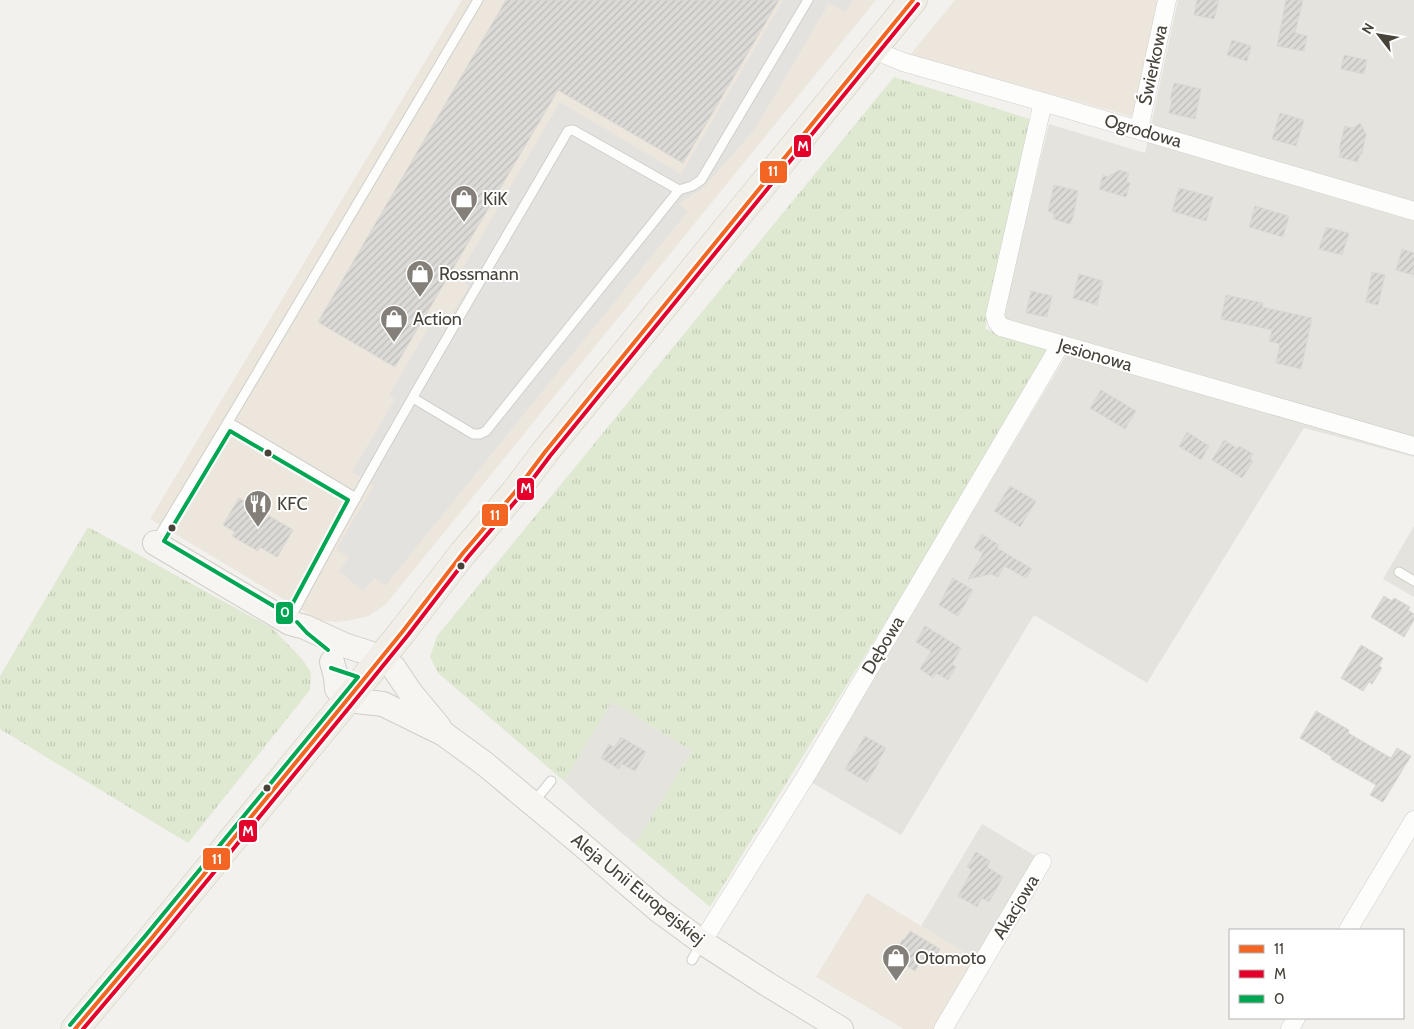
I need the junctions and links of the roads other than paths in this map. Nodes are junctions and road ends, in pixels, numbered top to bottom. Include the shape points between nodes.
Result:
1 (478, 0) edge
2 (808, 0) edge
3 (913, 0) edge
4 (1167, 0) edge
5 (873, 48) junction
6 (1043, 102) junction
7 (1138, 130) junction
8 (679, 190) junction
9 (1414, 211) edge
10 (1060, 345) junction
11 (413, 398) junction
12 (228, 422) junction
13 (1414, 446) edge
14 (356, 498) junction
15 (155, 543) joint
16 (1399, 572) dead end
17 (1414, 581) edge
18 (290, 623) junction
19 (332, 662) junction
20 (375, 665) junction
21 (347, 700) junction
22 (394, 709) junction
23 (444, 734) junction
24 (550, 781) dead end
25 (533, 803) junction
26 (1414, 820) edge
27 (1042, 862) dead end
28 (1349, 929) edge
29 (697, 951) junction
30 (75, 1029) edge
31 (841, 1029) edge
32 (943, 1029) edge

1 - 12 lane
2 - 8 lane via 701,180
3 - 5 main road
4 - 7 street, Świerkowa
5 - 6 street, Ogrodowa via 903,62
5 - 20 main road
6 - 7 street, Ogrodowa
6 - 10 street, Jesionowa via 995,315 1001,327
7 - 9 street, Ogrodowa
8 - 11 lane via 486,430 473,434
8 - 11 lane via 573,130 568,132
10 - 13 street, Jesionowa
10 - 29 street, Dębowa via 806,776
11 - 14 lane
12 - 14 lane
12 - 15 lane
14 - 18 lane
15 - 18 main road, Aleja Unii Europejskiej
16 - 17 lane
18 - 19 main road, Aleja Unii Europejskiej
18 - 20 main road, Aleja Unii Europejskiej via 344,645
19 - 20 main road, Aleja Unii Europejskiej via 354,670
19 - 21 main road via 338,689
20 - 21 main road
20 - 22 main road, Aleja Unii Europejskiej via 381,693
20 - 23 main road, Aleja Unii Europejskiej via 394,668
21 - 22 main road, Aleja Unii Europejskiej via 383,704
21 - 30 main road
22 - 23 main road, Aleja Unii Europejskiej
23 - 25 main road, Aleja Unii Europejskiej
24 - 25 lane
25 - 29 main road, Aleja Unii Europejskiej via 657,908
26 - 28 street
27 - 32 street, Akacjowa
29 - 31 main road, Aleja Unii Europejskiej via 767,984

